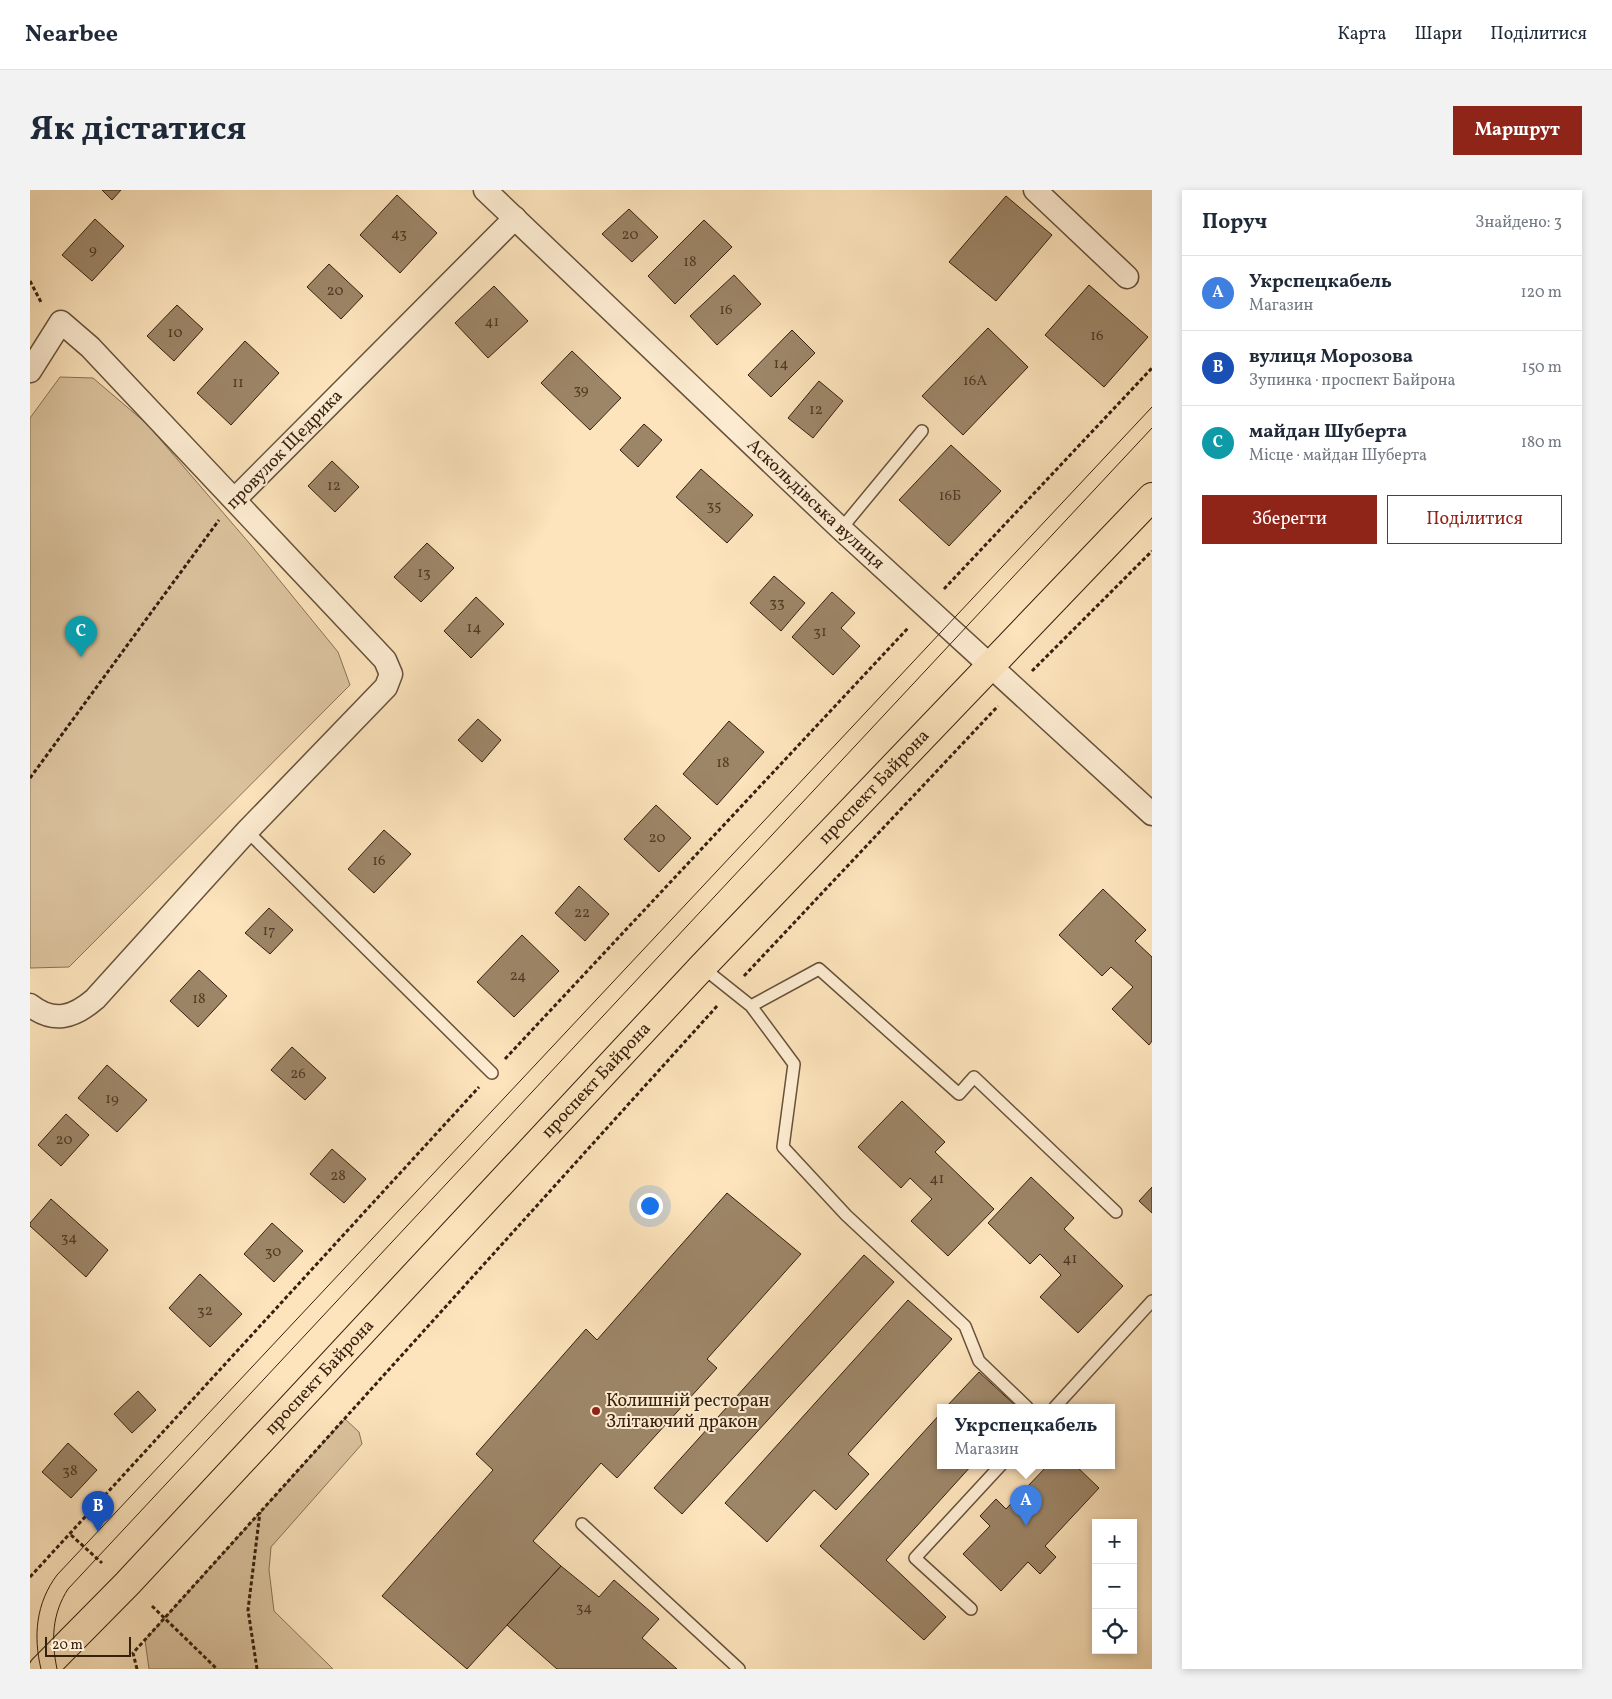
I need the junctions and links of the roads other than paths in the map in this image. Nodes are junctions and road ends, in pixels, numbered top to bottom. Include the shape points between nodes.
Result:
1 (485, 190) edge
2 (1035, 190) edge
3 (515, 218) junction
4 (1127, 277) dead end
5 (30, 371) edge
6 (922, 431) dead end
7 (1152, 497) edge
8 (235, 499) junction
9 (841, 529) junction
10 (989, 665) junction
11 (1152, 814) edge
12 (247, 831) junction
13 (702, 967) junction
14 (30, 1005) edge
15 (751, 1006) junction
16 (492, 1073) road end
17 (1116, 1212) dead end
18 (1152, 1302) edge
19 (1023, 1404) edge
20 (1058, 1404) edge
21 (997, 1469) edge
22 (582, 1524) dead end
23 (970, 1609) dead end
24 (43, 1669) edge
25 (739, 1669) edge

1 - 3 street, Аскольдівська вулиця
2 - 4 street
3 - 8 street, провулок Щедрика
3 - 9 street, Аскольдівська вулиця
5 - 8 street via 61,322 90,347
6 - 9 lane
7 - 10 main road, проспект Байрона
8 - 12 street via 385,660 391,674 386,687
9 - 10 street, Аскольдівська вулиця
10 - 11 street, Аскольдівська вулиця
10 - 13 main road, проспект Байрона
12 - 14 street via 80,1012 59,1017 39,1012
12 - 16 lane
13 - 15 lane
13 - 24 main road, проспект Байрона via 127,1584
15 - 17 lane via 819,969 959,1094 974,1077
15 - 19 lane via 794,1064 783,1147 846,1215 965,1326 979,1361
18 - 20 lane
21 - 23 lane via 915,1558
22 - 25 lane

